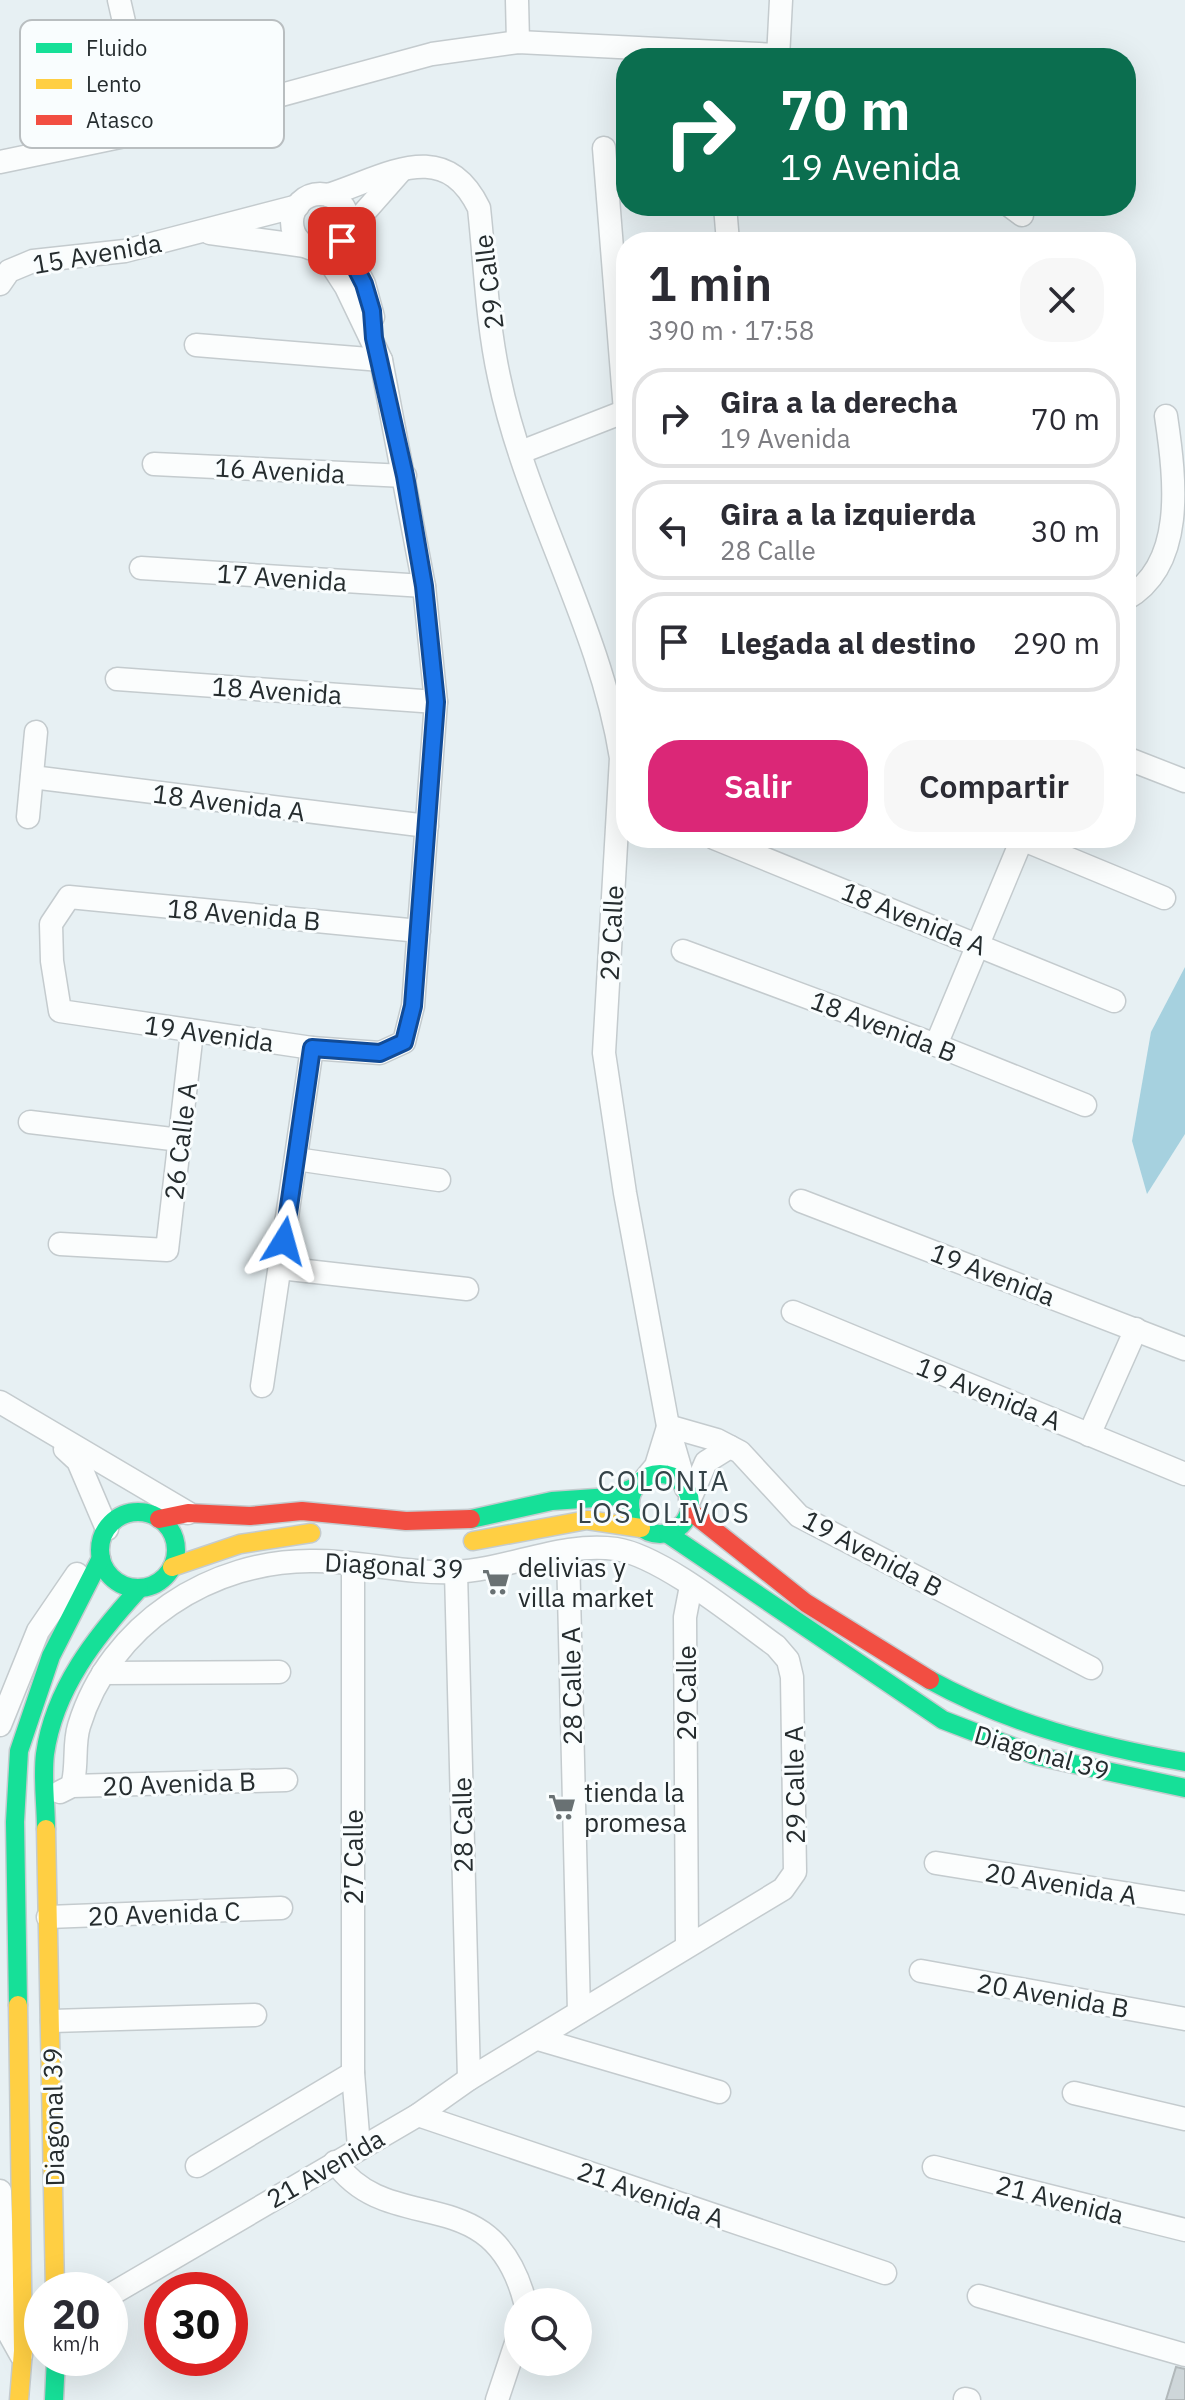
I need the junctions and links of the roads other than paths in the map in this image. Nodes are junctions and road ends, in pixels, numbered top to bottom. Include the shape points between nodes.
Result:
1 (119, 0) edge
2 (517, 0) edge
3 (781, 0) edge
4 (124, 20) edge
5 (518, 42) junction
6 (629, 48) edge
7 (778, 48) edge
8 (284, 94) edge
9 (67, 148) edge
10 (604, 148) dead end
11 (0, 162) edge
12 (400, 172) junction
13 (328, 195) junction
14 (298, 206) junction
15 (201, 232) junction
16 (329, 242) junction
17 (0, 284) edge
18 (616, 298) edge
19 (196, 345) dead end
20 (381, 360) junction
21 (616, 415) edge
22 (1166, 416) dead end
23 (521, 452) junction
24 (154, 464) dead end
25 (405, 476) junction
26 (141, 568) dead end
27 (424, 586) junction
28 (1136, 593) edge
29 (117, 679) dead end
30 (436, 702) junction
31 (616, 726) edge
32 (36, 732) dead end
33 (1136, 762) edge
34 (32, 777) junction
35 (1185, 781) edge
36 (28, 817) dead end
37 (427, 826) junction
38 (616, 845) edge
39 (739, 848) edge
40 (1016, 848) edge
41 (1042, 848) edge
42 (1164, 898) dead end
43 (419, 931) junction
44 (978, 944) junction
45 (683, 951) dead end
46 (1114, 1001) dead end
47 (60, 1011) joint
48 (192, 1032) junction
49 (936, 1045) junction
50 (312, 1048) junction
51 (1085, 1105) dead end
52 (30, 1122) dead end
53 (180, 1140) junction
54 (296, 1159) junction
55 (439, 1180) dead end
56 (801, 1201) dead end
57 (60, 1244) dead end
58 (280, 1268) junction
59 (467, 1289) dead end
60 (793, 1312) dead end
61 (1136, 1329) junction
62 (1185, 1349) edge
63 (262, 1386) dead end
64 (0, 1402) edge
65 (668, 1426) junction
66 (46, 1432) junction
67 (1089, 1435) junction
68 (730, 1447) junction
69 (1185, 1474) edge
70 (123, 1476) junction
71 (641, 1482) junction
72 (689, 1500) junction
73 (188, 1513) junction
74 (153, 1516) junction
75 (641, 1528) junction
76 (668, 1534) junction
77 (380, 1538) dead end
78 (458, 1543) dead end
79 (102, 1545) junction
80 (568, 1552) junction
81 (353, 1566) junction
82 (172, 1567) junction
83 (456, 1572) junction
84 (691, 1586) junction
85 (139, 1589) junction
86 (1091, 1668) dead end
87 (279, 1672) dead end
88 (103, 1673) junction
89 (792, 1677) joint
90 (0, 1725) edge
91 (1185, 1762) edge
92 (286, 1780) dead end
93 (72, 1786) junction
94 (1185, 1788) edge
95 (44, 1800) junction
96 (936, 1863) dead end
97 (783, 1889) joint
98 (1185, 1903) edge
99 (281, 1908) dead end
100 (48, 1917) junction
101 (687, 1945) junction
102 (921, 1971) dead end
103 (579, 2012) junction
104 (255, 2015) dead end
105 (1185, 2019) edge
106 (52, 2021) junction
107 (538, 2039) junction
108 (353, 2073) junction
109 (469, 2079) junction
110 (719, 2092) dead end
111 (1074, 2093) dead end
112 (418, 2115) junction
113 (1185, 2119) edge
114 (359, 2147) junction
115 (335, 2162) junction
116 (197, 2166) dead end
117 (934, 2167) dead end
118 (0, 2191) edge
119 (1185, 2230) edge
120 (60, 2272) edge
121 (885, 2273) dead end
122 (128, 2284) edge
123 (520, 2288) edge
124 (979, 2296) dead end
125 (1185, 2355) edge
126 (23, 2360) junction
127 (55, 2376) edge
128 (505, 2376) edge
129 (19, 2400) edge
130 (54, 2400) edge
131 (497, 2400) edge

1 - 4 street
2 - 5 street
3 - 7 street
5 - 6 street
5 - 8 street via 432,54
9 - 11 street
10 - 18 street
12 - 13 street
12 - 16 street
12 - 23 street, 29 Calle via 431,165 457,174 479,208 499,377
13 - 14 street via 311,196
13 - 16 street via 346,212
14 - 15 street, 15 Avenida
14 - 16 street via 293,227
15 - 16 street, 15 Avenida
15 - 17 street, 15 Avenida via 125,251 33,261 9,271
16 - 20 street
19 - 20 street
20 - 25 street
21 - 23 street
22 - 28 street via 1183,528 1175,558
23 - 31 street, 29 Calle
24 - 25 street, 16 Avenida
25 - 27 street
26 - 27 street, 17 Avenida
27 - 30 street
29 - 30 street, 18 Avenida
30 - 37 street
32 - 34 street
33 - 35 street
34 - 36 street
34 - 37 street, 18 Avenida A
37 - 43 street
38 - 65 street, 29 Calle via 604,1053
39 - 44 street, 18 Avenida A
40 - 44 street
41 - 42 street
43 - 47 street, 18 Avenida B via 69,897 51,924
43 - 50 street, 19 Avenida via 413,1006 404,1042 380,1053
44 - 46 street, 18 Avenida A
44 - 49 street
45 - 49 street, 18 Avenida B
47 - 48 street, 19 Avenida
48 - 50 street, 19 Avenida
48 - 53 street, 26 Calle A
49 - 51 street, 18 Avenida B
50 - 54 street
52 - 53 street
53 - 57 street, 26 Calle A via 167,1250
54 - 55 street
54 - 58 street
56 - 61 street, 19 Avenida
58 - 59 street
58 - 63 street
60 - 67 street, 19 Avenida A
61 - 62 street, 19 Avenida
61 - 67 street
64 - 66 street
65 - 68 street, 19 Avenida B
65 - 71 street, 29 Calle via 656,1466
65 - 72 street, 29 Calle
66 - 70 street
66 - 79 street via 78,1461
67 - 69 street, 19 Avenida A
68 - 72 street via 706,1462
68 - 86 street, 19 Avenida B via 750,1459 799,1516
70 - 73 street
70 - 74 street
71 - 72 street via 654,1474 672,1476
71 - 73 street, Diagonal 39 via 610,1497 552,1501 456,1522 302,1511 250,1516
71 - 75 street via 630,1509
72 - 76 street via 682,1525
72 - 91 street, Diagonal 39 via 719,1539 841,1626 960,1695 1030,1725
73 - 74 street, Diagonal 39
74 - 79 street via 124,1515
74 - 82 street via 174,1541
75 - 76 street
75 - 78 street, Diagonal 39 via 587,1520
76 - 94 street, Diagonal 39 via 943,1720 1037,1756
77 - 82 street, Diagonal 39 via 279,1534 215,1549
79 - 85 street via 114,1580
79 - 90 street via 85,1557 73,1584 38,1631
79 - 126 street, Diagonal 39 via 51,1656 19,1751 15,1822
80 - 83 street, Diagonal 39
80 - 84 street, Diagonal 39 via 616,1549
80 - 103 street, 28 Calle A
81 - 83 street, Diagonal 39
81 - 88 street, Diagonal 39 via 318,1560 274,1562 219,1576 176,1598 138,1631
81 - 108 street, 27 Calle
82 - 85 street via 164,1578
83 - 109 street, 28 Calle
84 - 89 street, Diagonal 39 via 776,1646 788,1660
84 - 101 street, 29 Calle via 685,1617
85 - 95 street, Diagonal 39 via 78,1660 57,1708 45,1755
87 - 88 street
88 - 93 street, Diagonal 39 via 79,1727
89 - 97 street, 29 Calle A via 795,1872
92 - 93 street, 20 Avenida B
93 - 95 street
95 - 100 street, Diagonal 39
96 - 98 street, 20 Avenida A
97 - 101 street, 21 Avenida
99 - 100 street, 20 Avenida C
100 - 106 street, Diagonal 39
101 - 103 street, 21 Avenida
102 - 105 street, 20 Avenida B
103 - 107 street, 21 Avenida
104 - 106 street
106 - 120 street, Diagonal 39
107 - 109 street, 21 Avenida
107 - 110 street
108 - 114 street, 27 Calle
108 - 116 street
109 - 112 street, 21 Avenida
111 - 113 street
112 - 114 street, 21 Avenida
112 - 121 street, 21 Avenida A
114 - 115 street, 21 Avenida
115 - 122 street, 21 Avenida
115 - 123 street via 363,2189 482,2230 507,2255
117 - 119 street, 21 Avenida
118 - 126 street via 4,2314
124 - 125 street
126 - 129 street, Diagonal 39
127 - 130 street
128 - 131 street

